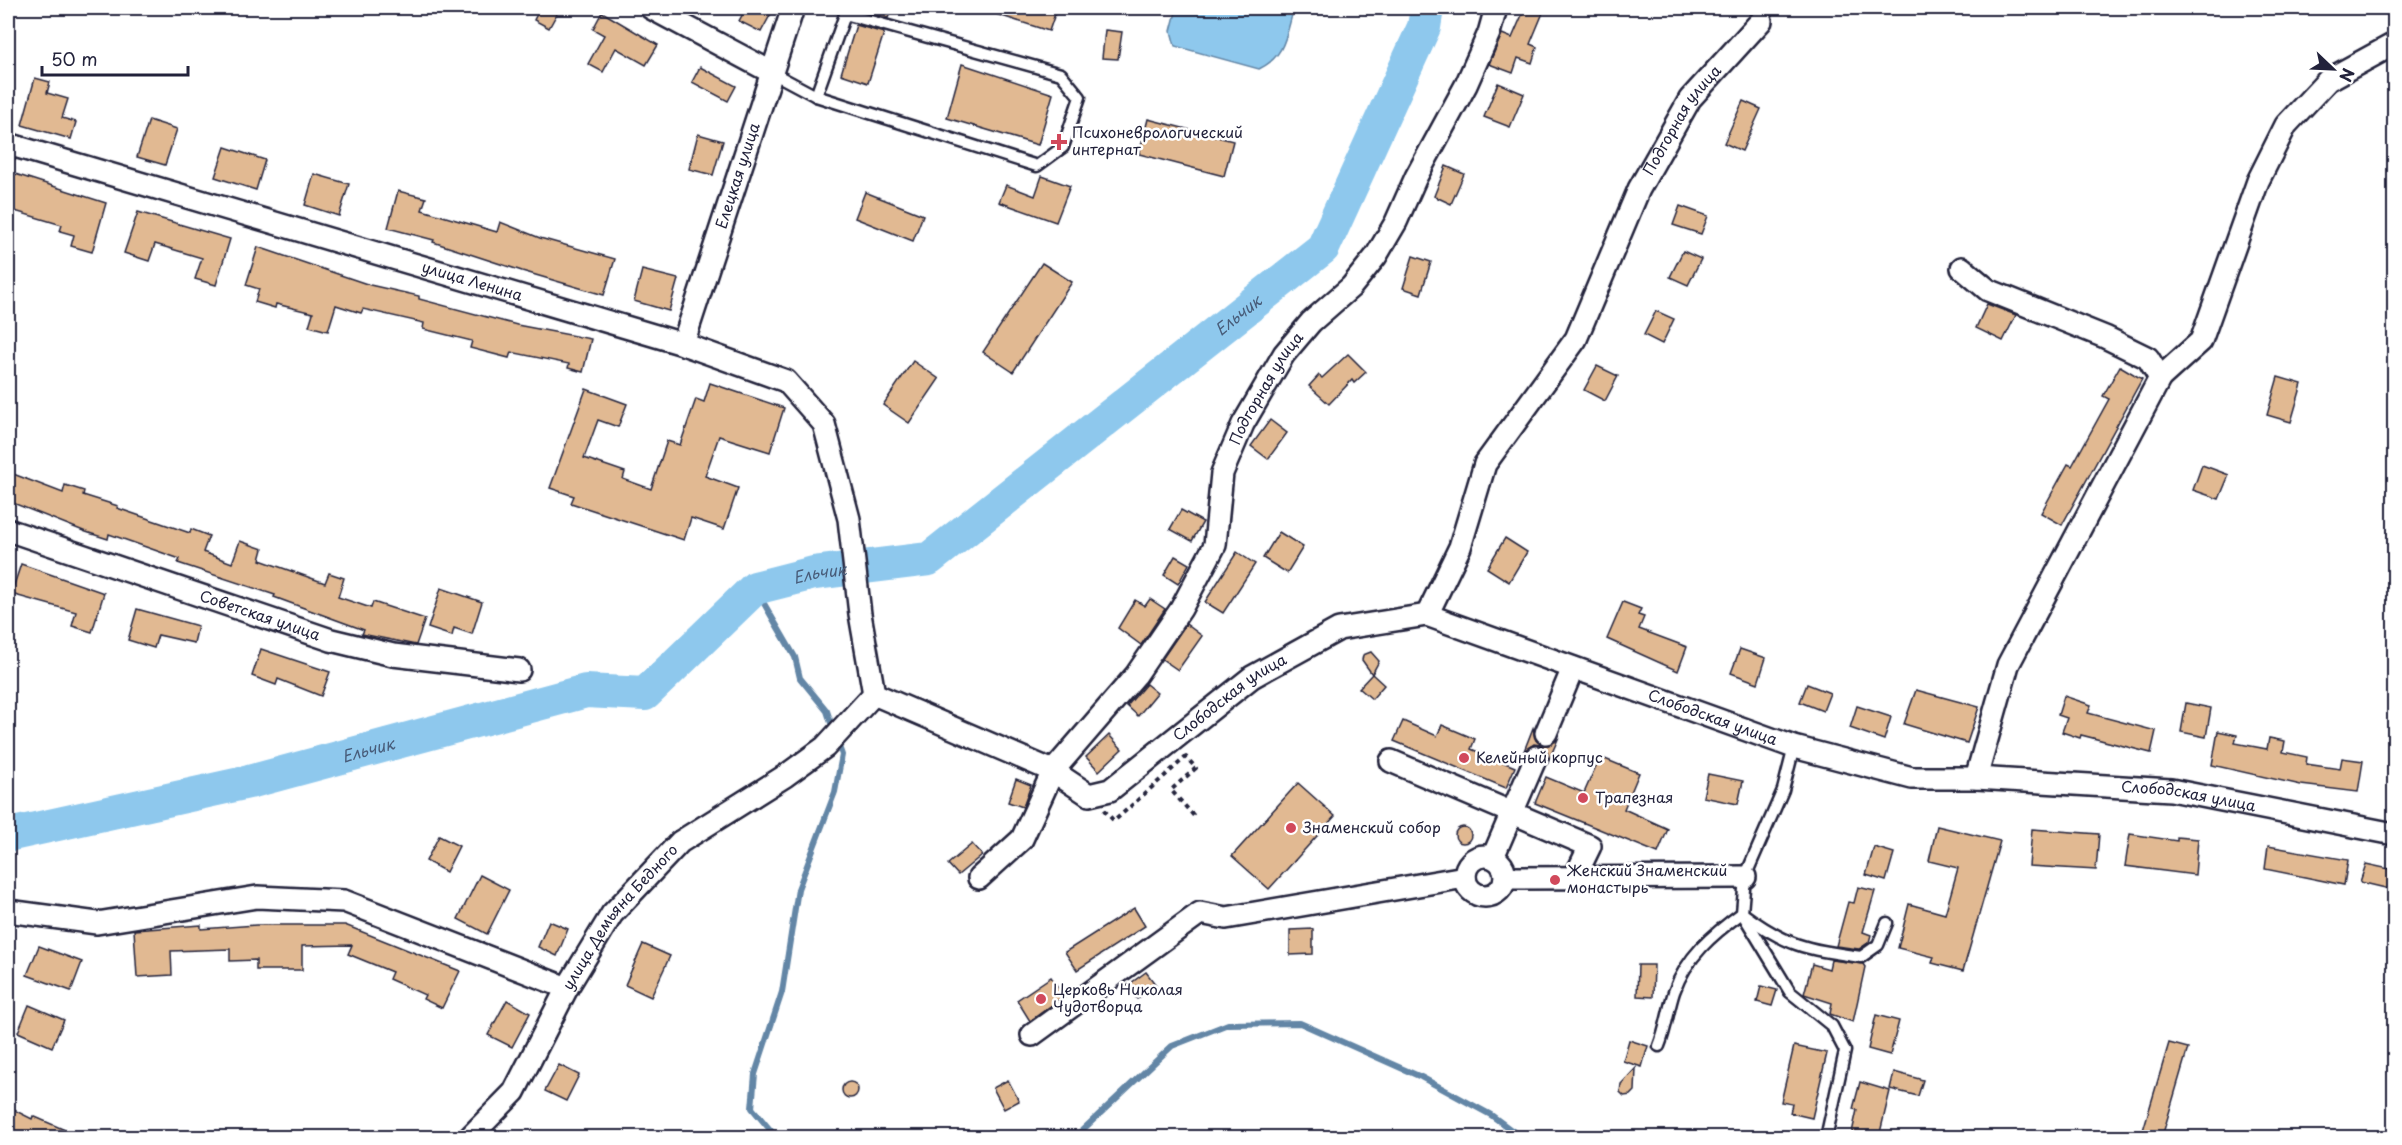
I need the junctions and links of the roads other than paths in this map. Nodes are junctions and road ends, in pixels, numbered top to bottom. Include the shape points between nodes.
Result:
1 (651, 8) edge
2 (793, 8) edge
3 (1496, 8) edge
4 (847, 11) edge
5 (1761, 21) dead end
6 (2394, 44) edge
7 (771, 72) junction
8 (816, 96) junction
9 (8, 144) edge
10 (1962, 268) dead end
11 (683, 344) junction
12 (2160, 378) junction
13 (8, 530) edge
14 (1427, 615) junction
15 (1573, 668) junction
16 (519, 670) dead end
17 (874, 694) junction
18 (1546, 733) dead end
19 (1794, 747) junction
20 (1536, 756) dead end
21 (1391, 760) dead end
22 (1053, 771) junction
23 (1976, 778) junction
24 (1512, 812) junction
25 (2394, 834) edge
26 (1493, 857) junction
27 (1466, 877) junction
28 (1575, 877) junction
29 (1745, 877) junction
30 (979, 878) dead end
31 (1505, 878) junction
32 (8, 911) edge
33 (1742, 913) junction
34 (1887, 923) dead end
35 (567, 988) junction
36 (1032, 1035) dead end
37 (1659, 1046) dead end
38 (470, 1137) edge
39 (1826, 1137) edge

1 - 7 street
2 - 7 street, Елецкая улица
3 - 22 street, Подгорная улица via 1466,85 1376,256 1284,354 1247,415 1222,473 1215,545 1181,609 1136,675
4 - 8 lane
4 - 8 lane via 1060,74 1080,97 1063,147 1037,166
5 - 14 street, Подгорная улица via 1690,99 1639,189 1576,339 1485,464 1460,548
6 - 12 street via 2328,80 2286,125 2258,181 2201,341
7 - 8 lane
7 - 11 street, Елецкая улица
9 - 11 street, улица Ленина
10 - 12 street via 1988,290 2148,358
11 - 17 street, улица Ленина via 786,381 824,424 849,519
12 - 23 street via 2008,665
13 - 16 street, Советская улица via 331,640 393,655
14 - 15 street, Слободская улица
14 - 22 street, Слободская улица via 1339,629 1252,677 1110,790 1089,795
15 - 18 street
15 - 19 street, Слободская улица
17 - 22 street
17 - 35 street, улица Демьяна Бедного via 825,747 680,842 612,914
19 - 23 street, Слободская улица via 1912,778
19 - 29 lane via 1782,790
20 - 24 street
21 - 24 street
22 - 30 street, Подгорная улица via 1022,839
23 - 25 street, Слободская улица via 2170,790
24 - 26 street
24 - 28 street via 1590,846
26 - 27 street via 1480,856 1474,860
26 - 31 street via 1502,865
27 - 31 street via 1471,889 1483,896 1496,893
27 - 36 street via 1227,918 1200,913
28 - 29 street
28 - 31 street
29 - 33 lane
32 - 35 street via 97,923 256,897 344,901
33 - 34 lane via 1771,934 1802,948 1860,957 1878,945
33 - 37 lane via 1710,936 1687,966 1674,992
33 - 39 lane via 1790,992 1832,1026 1845,1051
35 - 38 street, улица Демьяна Бедного via 514,1092

